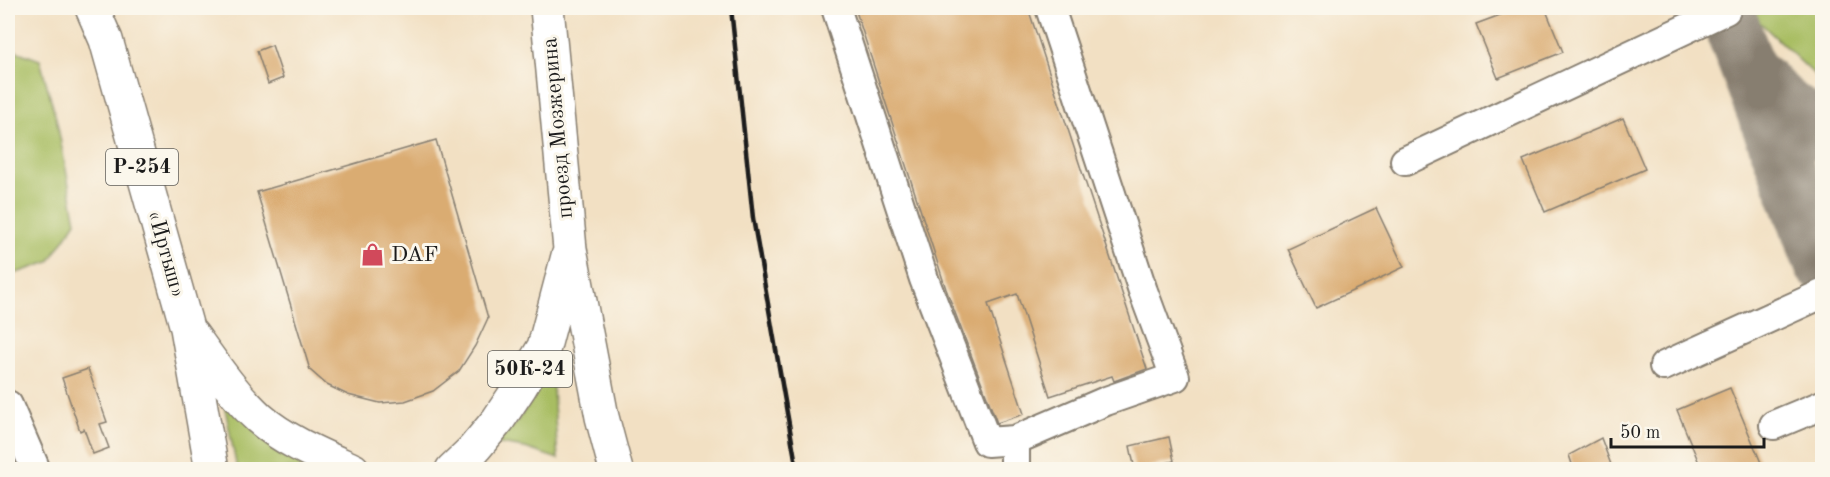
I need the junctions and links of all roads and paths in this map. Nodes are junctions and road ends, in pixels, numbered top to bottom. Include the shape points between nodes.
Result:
1 (92, 8) edge
2 (547, 8) edge
3 (836, 8) edge
4 (1050, 8) edge
5 (1726, 10) dead end
6 (1405, 161) dead end
7 (570, 249) junction
8 (1822, 294) edge
9 (188, 328) junction
10 (1664, 366) dead end
11 (8, 405) edge
12 (1822, 405) edge
13 (1774, 425) dead end
14 (1015, 440) junction
15 (36, 470) edge
16 (212, 470) edge
17 (353, 470) edge
18 (452, 470) edge
19 (616, 470) edge
20 (1015, 470) edge

1 - 9 main road, «Иртыш» / Р-254 via 106,40
2 - 7 main road, проезд Мозжерина / 50К-24
3 - 14 street via 924,279 987,442
4 - 14 street via 1175,377
5 - 6 street
7 - 18 main road, проезд Мозжерина / 50К-24 via 544,346 498,420
7 - 19 main road, проезд Мозжерина / 50К-24
8 - 10 street
9 - 16 main road
9 - 17 main road via 224,380 260,418 303,447
11 - 15 street
12 - 13 street
14 - 20 street

